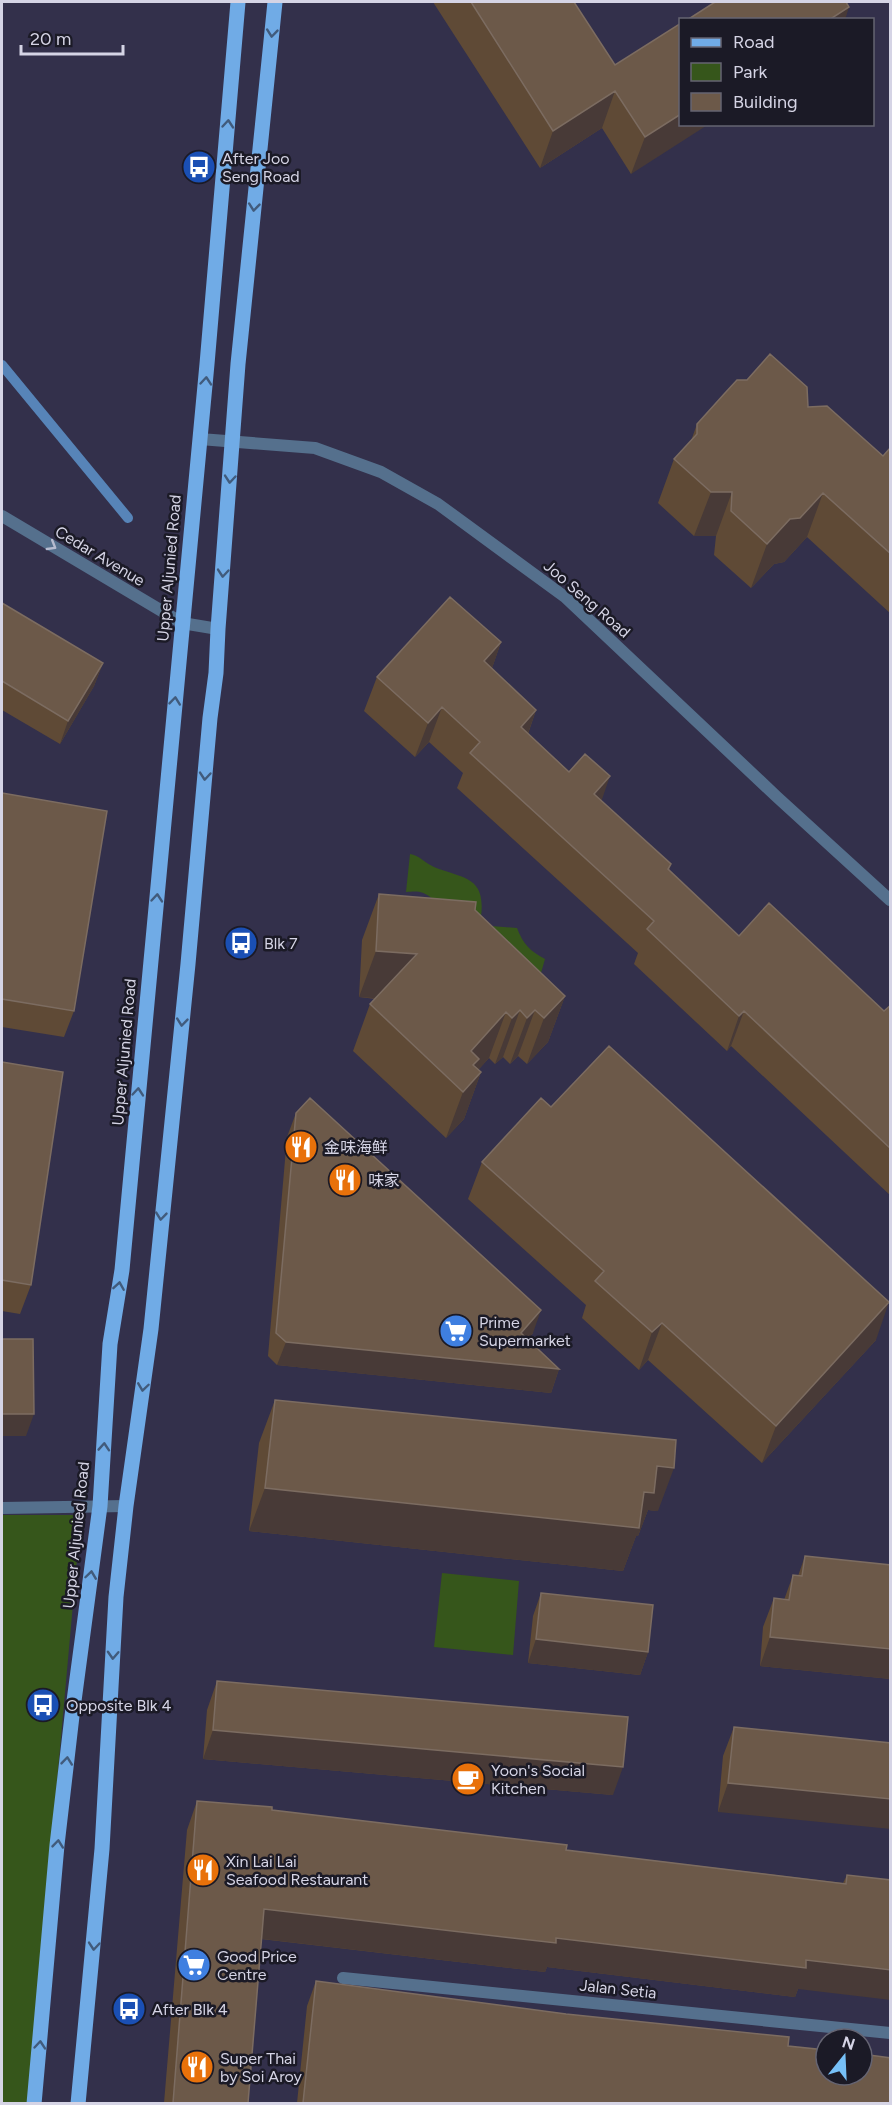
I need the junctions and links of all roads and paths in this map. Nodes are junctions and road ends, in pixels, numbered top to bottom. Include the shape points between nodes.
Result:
1 (238, 2) edge
2 (275, 2) edge
3 (200, 439) junction
4 (234, 441) junction
5 (2, 516) edge
6 (182, 623) junction
7 (218, 629) junction
8 (891, 900) edge
9 (100, 1506) junction
10 (126, 1506) junction
11 (2, 1508) edge
12 (343, 1978) dead end
13 (891, 2033) edge
14 (34, 2103) edge
15 (78, 2103) edge

3 -> 1 main road, Upper Aljunied Road
2 -> 4 main road via 238,364
3 - 4 street, Joo Seng Road
3 - 6 main road, Upper Aljunied Road
4 -> 7 main road
4 - 8 street, Joo Seng Road via 315,448 381,472 438,504 565,597
5 -> 6 street, Cedar Avenue
6 - 7 street, Cedar Avenue
9 -> 6 main road, Upper Aljunied Road via 110,1344 122,1270
7 -> 10 main road via 151,1329
9 - 10 street
9 - 11 street
14 -> 9 main road, Upper Aljunied Road via 57,1845
10 -> 15 main road via 116,1597 102,1849
12 - 13 street, Jalan Setia

